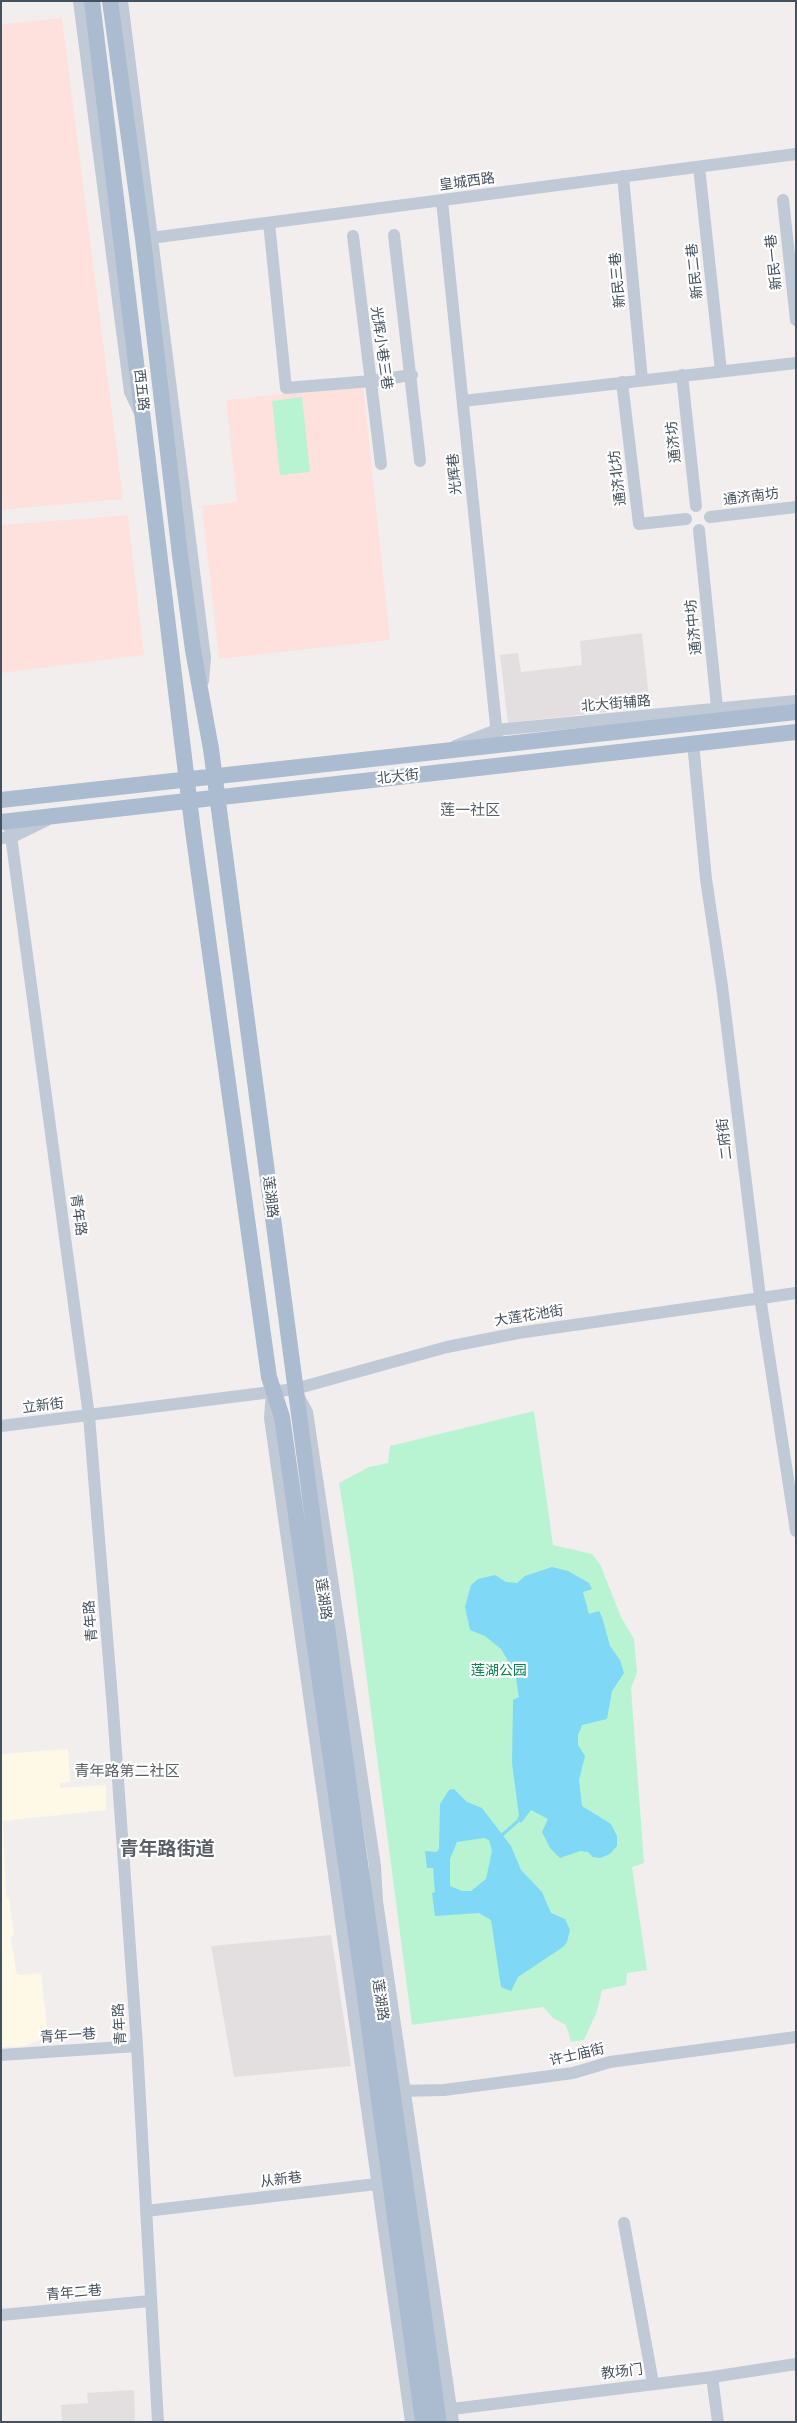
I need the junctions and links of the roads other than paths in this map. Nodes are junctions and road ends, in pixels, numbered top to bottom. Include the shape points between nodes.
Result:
1 (79, 1) edge
2 (92, 1) edge
3 (110, 1) edge
4 (122, 1) edge
5 (796, 154) edge
6 (699, 167) junction
7 (623, 176) junction
8 (783, 200) dead end
9 (442, 201) junction
10 (269, 223) junction
11 (394, 235) dead end
12 (353, 236) dead end
13 (147, 238) junction
14 (796, 320) edge
15 (796, 363) edge
16 (721, 371) junction
17 (412, 374) junction
18 (682, 375) junction
19 (642, 380) junction
20 (371, 381) junction
21 (622, 382) junction
22 (463, 401) junction
23 (145, 422) junction
24 (420, 461) dead end
25 (381, 464) dead end
26 (696, 506) junction
27 (796, 507) edge
28 (710, 517) junction
29 (686, 519) junction
30 (699, 530) junction
31 (796, 701) edge
32 (796, 712) edge
33 (718, 715) junction
34 (796, 732) edge
35 (497, 737) junction
36 (796, 739) edge
37 (693, 747) junction
38 (214, 775) junction
39 (188, 778) junction
40 (216, 798) junction
41 (1, 800) edge
42 (190, 800) junction
43 (6, 830) edge
44 (796, 1293) edge
45 (760, 1296) junction
46 (295, 1390) junction
47 (272, 1392) junction
48 (89, 1416) junction
49 (1, 1426) edge
50 (796, 1531) edge
51 (796, 2038) edge
52 (137, 2046) junction
53 (1, 2055) edge
54 (386, 2093) junction
55 (398, 2181) junction
56 (146, 2211) junction
57 (624, 2223) dead end
58 (150, 2301) junction
59 (1, 2315) edge
60 (796, 2364) edge
61 (712, 2377) junction
62 (653, 2383) junction
63 (452, 2415) edge
64 (158, 2422) edge
65 (411, 2422) edge
66 (423, 2422) edge
67 (439, 2422) edge
68 (718, 2422) edge

1 - 23 street via 130,392
2 - 23 main road, 西五路
3 - 13 main road, 西五路
4 - 13 street
5 - 6 street, 皇城西路
6 - 7 street, 皇城西路
6 - 16 street, 新民二巷
7 - 9 street, 皇城西路
7 - 19 street, 新民三巷
8 - 14 street, 新民一巷
9 - 10 street, 皇城西路
9 - 22 street, 光辉巷
10 - 13 street, 皇城西路
10 - 20 street via 286,388
11 - 17 street
12 - 20 street, 光辉小巷三巷
13 - 38 main road, 西五路 via 180,555
15 - 16 street
16 - 18 street
17 - 20 street
17 - 24 street
18 - 19 street
18 - 26 street, 通济坊
19 - 21 street
20 - 25 street, 光辉小巷三巷
21 - 22 street
21 - 29 street, 通济北坊 via 639,524
22 - 35 street, 光辉巷
23 - 39 main road, 西五路
26 - 28 street via 706,508
26 - 29 street via 688,510
27 - 28 street, 通济南坊
28 - 30 street via 708,526
29 - 30 street via 690,528
30 - 33 street, 通济中坊
31 - 33 street
32 - 33 main road, 北大街
33 - 35 main road, 北大街
34 - 37 main road, 北大街
35 - 38 main road, 北大街 via 443,751
36 - 37 street
37 - 40 main road, 北大街
37 - 45 street, 二府街 via 706,879
38 - 39 main road, 北大街
38 - 40 main road, 莲湖路
39 - 41 main road, 北大街
39 - 42 main road, 莲湖路
40 - 42 main road, 北大街
40 - 46 main road, 莲湖路
42 - 43 main road, 北大街 via 56,816
42 - 47 main road, 莲湖路
43 - 48 street, 青年路
44 - 45 street, 大莲花池街
45 - 46 street, 大莲花池街 via 518,1332 447,1347
45 - 50 street, 二府街
46 - 47 street, 大莲花池街
46 - 54 main road, 莲湖路
47 - 48 street, 立新街
47 - 54 main road, 莲湖路 via 283,1427
48 - 49 street, 立新街
48 - 52 street, 青年路
51 - 54 street, 许士庙街 via 610,2062 573,2074 444,2090
52 - 53 street, 青年一巷
52 - 56 street, 青年路
54 - 55 main road, 莲湖路
54 - 55 street
55 - 56 street, 从新巷
55 - 63 street
55 - 65 street
55 - 66 main road, 莲湖路
55 - 67 main road, 莲湖路
56 - 58 street, 青年路
57 - 62 street
58 - 59 street, 青年二巷
58 - 64 street, 青年路
60 - 61 street, 教场门
61 - 62 street, 教场门
61 - 68 street
62 - 63 street, 教场门

